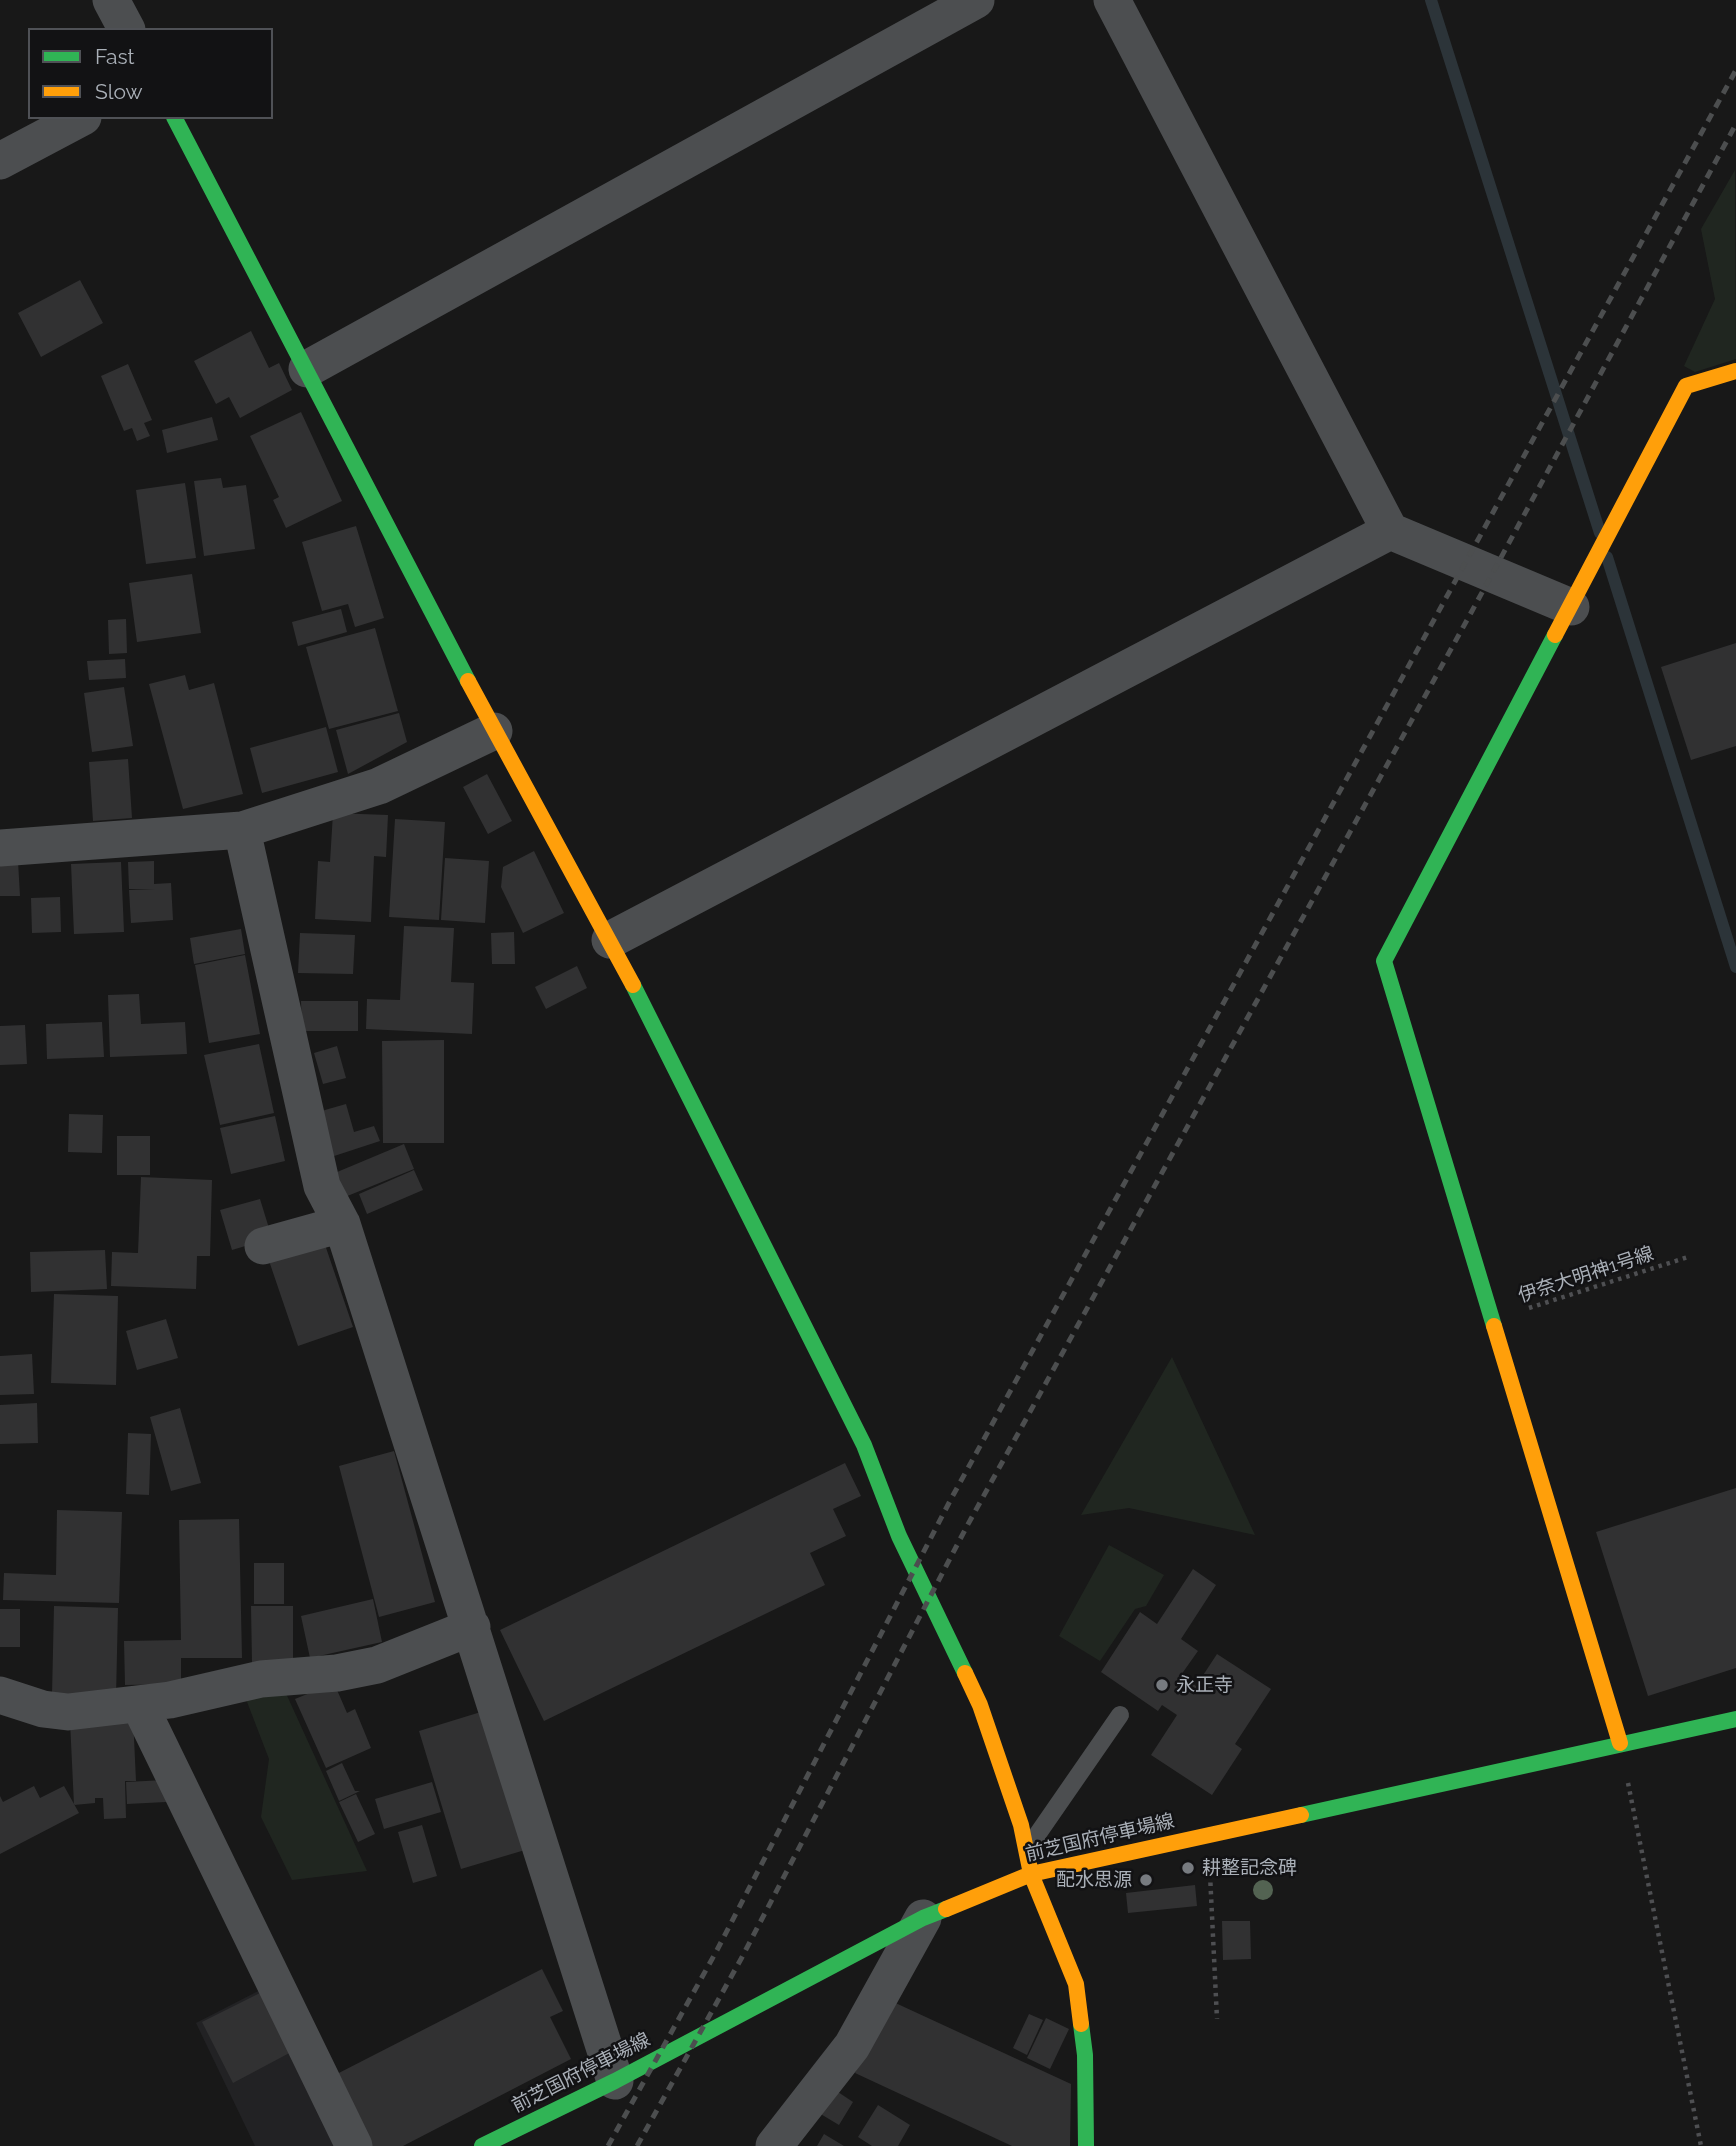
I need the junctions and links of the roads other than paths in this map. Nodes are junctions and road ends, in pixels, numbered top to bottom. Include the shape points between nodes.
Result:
1 (111, 0) edge
2 (976, 0) edge
3 (1112, 0) edge
4 (126, 28) edge
5 (79, 119) edge
6 (175, 119) edge
7 (0, 161) edge
8 (307, 369) junction
9 (1736, 371) edge
10 (1390, 531) junction
11 (1571, 607) junction
12 (495, 731) junction
13 (242, 830) junction
14 (0, 848) edge
15 (610, 940) junction
16 (342, 1224) junction
17 (263, 1246) dead end
18 (471, 1627) junction
19 (0, 1695) edge
20 (139, 1704) junction
21 (1120, 1716) dead end
22 (1736, 1718) edge
23 (1620, 1744) junction
24 (1026, 1851) junction
25 (1031, 1874) junction
26 (923, 1919) junction
27 (615, 2081) junction
28 (354, 2146) edge
29 (482, 2146) edge
30 (774, 2146) edge
31 (1086, 2146) edge

1 - 4 street
2 - 8 street
3 - 10 street
5 - 7 street
6 - 8 street
8 - 12 street
9 - 11 street via 1686,386
10 - 11 street
10 - 15 street
11 - 23 street via 1384,961
12 - 13 street via 379,786
12 - 15 street
13 - 14 street
13 - 16 street via 322,1186
15 - 24 street via 864,1445 899,1536 980,1705
16 - 17 street
16 - 18 street
18 - 20 street via 377,1665 261,1679
18 - 27 street
19 - 20 street via 68,1712
20 - 28 street
21 - 24 lane
22 - 23 street, 前芝国府停車場線
23 - 25 street, 前芝国府停車場線
24 - 25 street
25 - 26 street, 前芝国府停車場線
25 - 31 street via 1076,1984 1085,2055
26 - 27 street, 前芝国府停車場線
26 - 30 street via 852,2046
27 - 29 street, 前芝国府停車場線

